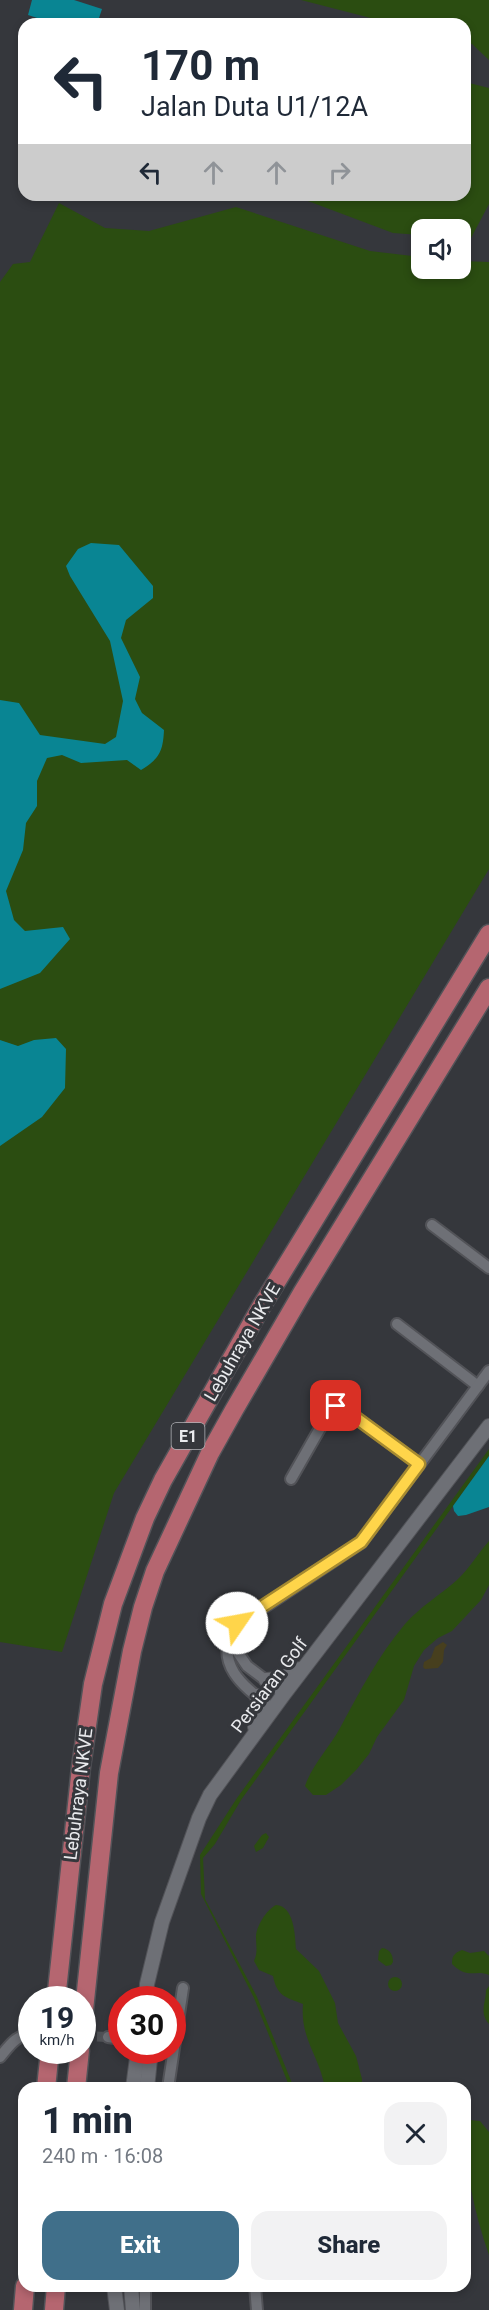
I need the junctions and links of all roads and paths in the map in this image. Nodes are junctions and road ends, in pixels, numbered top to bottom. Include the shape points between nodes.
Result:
1 (489, 934) edge
2 (489, 988) edge
3 (432, 1225) dead end
4 (489, 1268) edge
5 (397, 1324) dead end
6 (489, 1371) edge
7 (478, 1386) junction
8 (489, 1426) edge
9 (419, 1464) junction
10 (291, 1479) dead end
11 (228, 1638) junction
12 (307, 1664) junction
13 (247, 1666) junction
14 (237, 1678) junction
15 (266, 1680) junction
16 (284, 1694) junction
17 (257, 1696) junction
18 (273, 1709) junction
19 (245, 1748) junction
20 (58, 1986) edge
21 (87, 1986) edge
22 (147, 1986) edge
23 (18, 2037) edge
24 (0, 2057) edge
25 (49, 2064) edge
26 (79, 2064) edge
27 (136, 2064) edge
28 (150, 2064) edge
29 (172, 2064) edge
30 (47, 2082) edge
31 (77, 2082) edge
32 (134, 2082) edge
33 (148, 2082) edge
34 (169, 2082) edge
35 (24, 2292) edge
36 (56, 2292) edge
37 (115, 2292) edge
38 (132, 2292) edge
39 (145, 2292) edge
40 (256, 2292) edge
41 (23, 2310) edge
42 (54, 2310) edge
43 (117, 2310) edge
44 (133, 2310) edge
45 (145, 2310) edge
46 (257, 2310) edge

1 - 20 highway, Lebuhraya NKVE / E1 via 261,1307 145,1518 113,1604 93,1684
2 - 21 highway, Lebuhraya NKVE / E1 via 234,1410 155,1571 132,1651 109,1773
3 - 4 street
5 - 7 street
6 - 7 street
7 - 9 street
8 - 12 street, Persiaran Golf
9 - 10 street via 336,1406
9 - 11 street via 361,1542 237,1623
11 - 13 street
11 - 14 street via 227,1655
12 - 15 street via 290,1675
12 - 16 street, Persiaran Golf
13 - 14 street
13 - 15 street
14 - 17 street
15 - 16 street
16 - 18 street, Persiaran Golf
17 - 18 street
17 - 19 street via 259,1718
18 - 19 street, Persiaran Golf
19 - 22 street, Persiaran Golf via 210,1795 199,1818 162,1922
23 - 24 street
25 - 30 highway
26 - 31 highway
27 - 32 street
28 - 33 street
29 - 34 street
35 - 41 highway
36 - 42 highway
37 - 43 street
38 - 44 street
39 - 45 street
40 - 46 street

